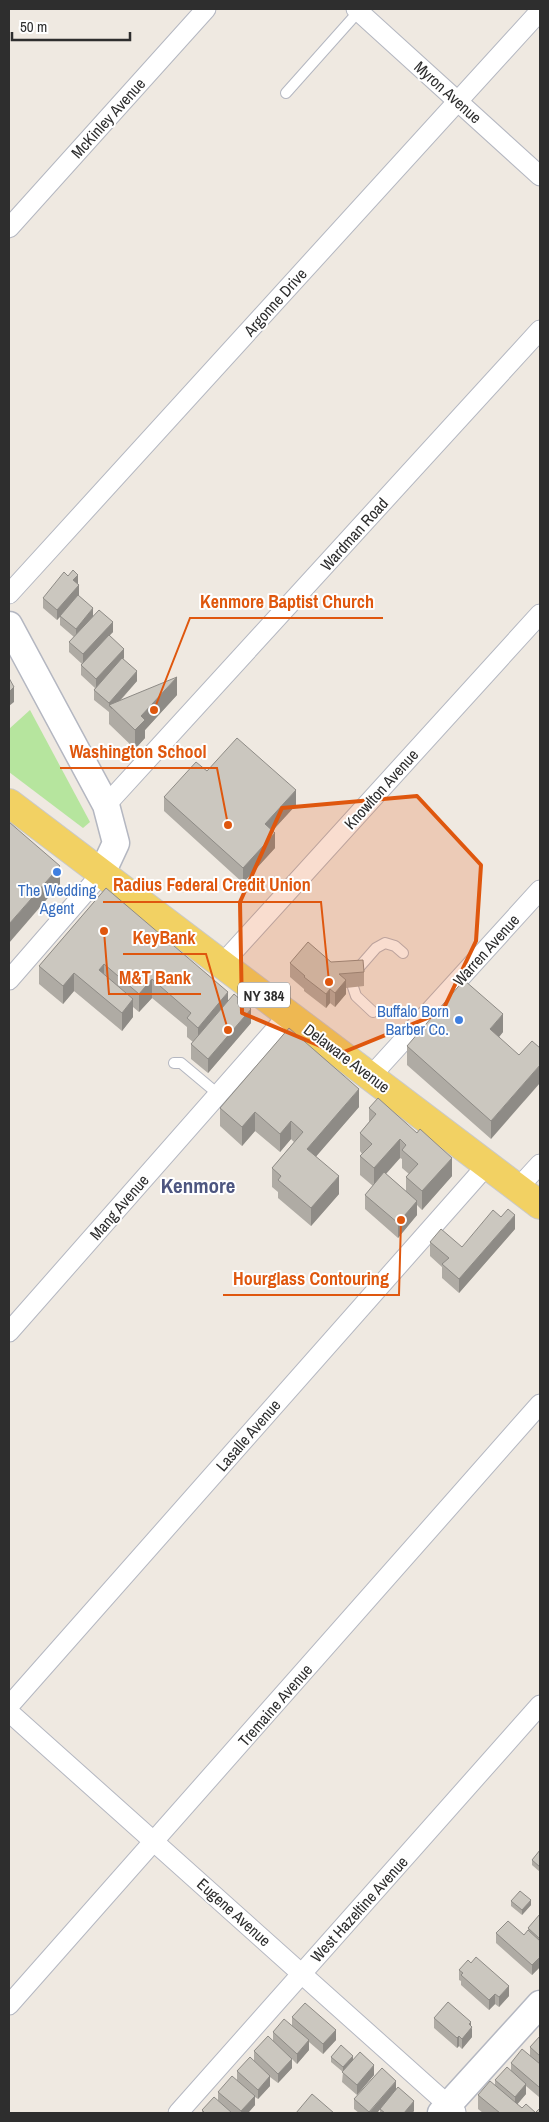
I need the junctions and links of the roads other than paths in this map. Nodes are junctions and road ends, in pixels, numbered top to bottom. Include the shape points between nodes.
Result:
1 (206, 9) edge
2 (358, 10) edge
3 (540, 11) edge
4 (286, 93) dead end
5 (458, 101) junction
6 (540, 176) edge
7 (9, 228) edge
8 (540, 330) edge
9 (9, 594) edge
10 (540, 614) edge
11 (9, 625) edge
12 (9, 803) edge
13 (106, 805) junction
14 (102, 873) junction
15 (540, 890) edge
16 (403, 953) dead end
17 (222, 964) junction
18 (353, 975) edge
19 (9, 980) edge
20 (353, 987) dead end
21 (373, 1012) dead end
22 (289, 1014) junction
23 (174, 1063) dead end
24 (371, 1076) junction
25 (218, 1094) junction
26 (540, 1164) edge
27 (487, 1165) junction
28 (518, 1188) junction
29 (540, 1206) edge
30 (9, 1332) edge
31 (540, 1404) edge
32 (540, 1705) edge
33 (9, 1706) edge
34 (9, 1712) edge
35 (154, 1841) junction
36 (303, 1973) junction
37 (540, 2004) edge
38 (9, 2005) edge
39 (449, 2111) edge
40 (178, 2113) edge

1 - 7 street, McKinley Avenue
2 - 4 lane
2 - 5 street, Myron Avenue
3 - 5 street, Argonne Drive
5 - 6 street, Myron Avenue
5 - 9 street, Argonne Drive
8 - 13 street, Wardman Road
10 - 17 street, Knowlton Avenue
11 - 13 street
12 - 14 main road, Delaware Avenue / NY 384
13 - 14 street via 116,843
14 - 17 main road, Delaware Avenue / NY 384
14 - 19 street
15 - 24 street, Warren Avenue
16 - 18 lane via 385,943 376,948
17 - 22 main road, Delaware Avenue / NY 384
20 - 21 lane via 356,996
22 - 24 main road, Delaware Avenue / NY 384
22 - 25 street, Mang Avenue
23 - 25 lane via 181,1063
24 - 27 main road, Delaware Avenue / NY 384
25 - 30 street, Mang Avenue
26 - 28 street
27 - 28 main road, Delaware Avenue / NY 384
27 - 33 street, Lasalle Avenue
28 - 29 main road, Delaware Avenue / NY 384
31 - 35 street, Tremaine Avenue
32 - 36 street, West Hazeltine Avenue
34 - 35 street, Eugene Avenue
35 - 36 street, Eugene Avenue
35 - 38 street, Tremaine Avenue
36 - 39 street, Eugene Avenue
36 - 40 street, West Hazeltine Avenue
37 - 39 street

